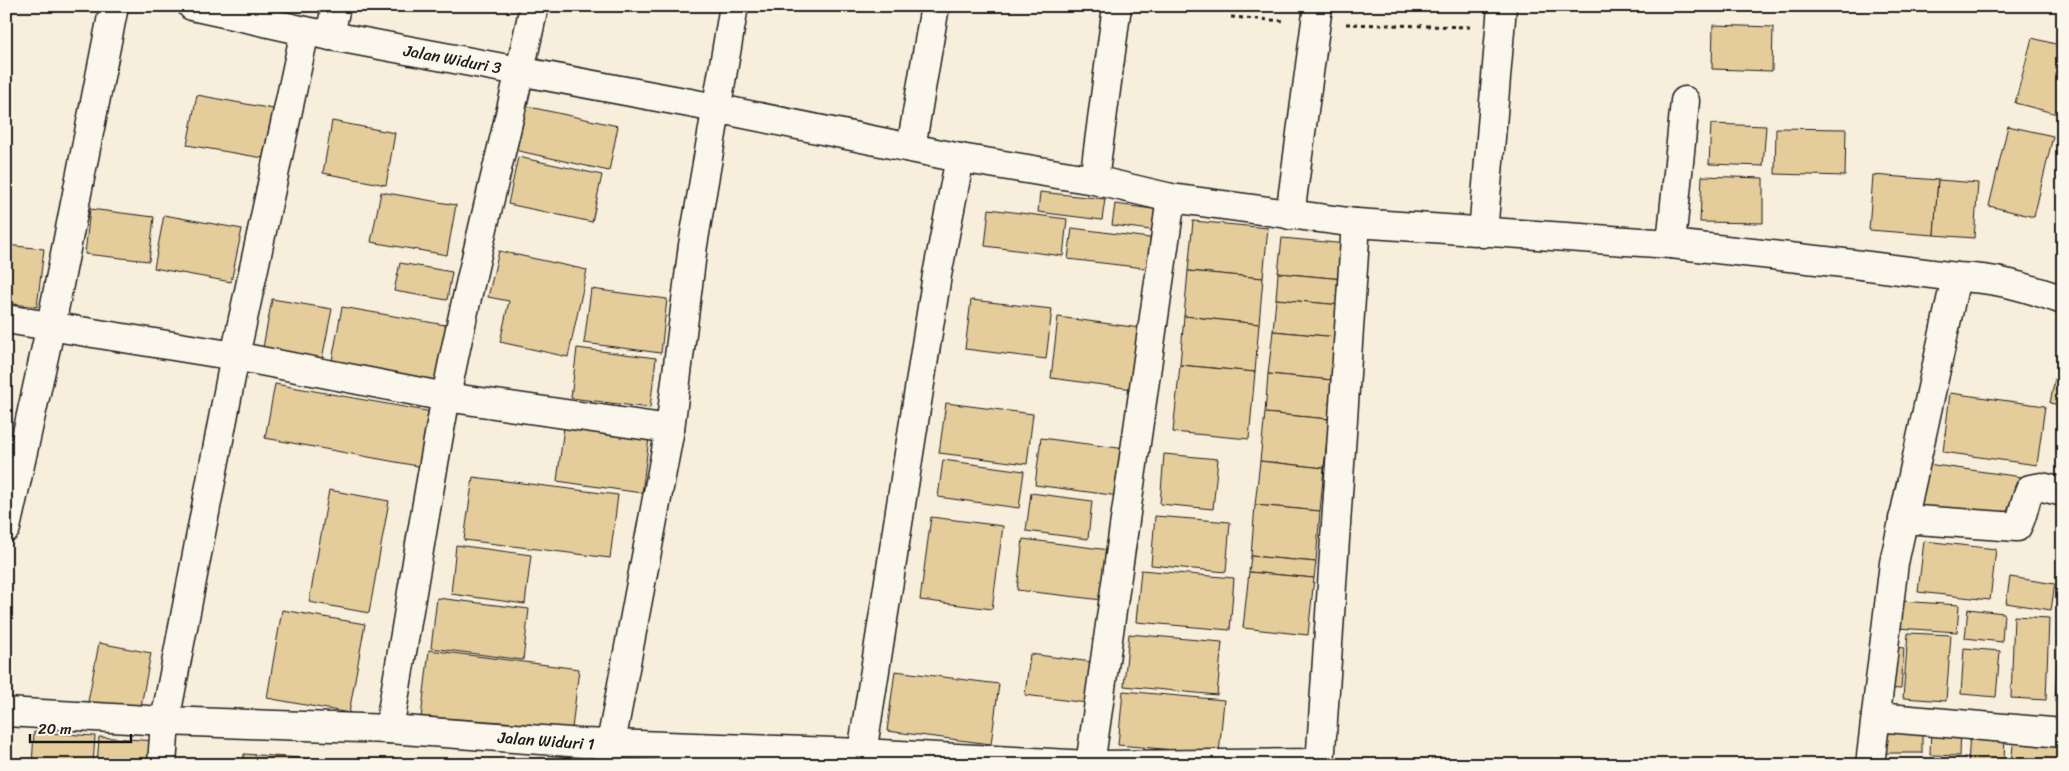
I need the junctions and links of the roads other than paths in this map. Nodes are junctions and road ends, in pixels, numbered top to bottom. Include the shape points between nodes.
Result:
1 (114, 6) edge
2 (192, 6) edge
3 (336, 6) edge
4 (534, 6) edge
5 (734, 6) edge
6 (935, 6) edge
7 (1117, 6) edge
8 (1317, 15) edge
9 (1501, 17) edge
10 (318, 33) junction
11 (521, 70) junction
12 (1685, 101) dead end
13 (716, 109) junction
14 (911, 148) junction
15 (960, 158) junction
16 (1094, 180) junction
17 (1171, 198) junction
18 (1290, 215) junction
19 (1356, 223) junction
20 (1483, 233) junction
21 (1671, 244) junction
22 (1956, 278) junction
23 (2063, 300) edge
24 (6, 319) edge
25 (51, 325) junction
26 (235, 356) junction
27 (446, 397) junction
28 (670, 429) junction
29 (2063, 492) edge
30 (1903, 518) junction
31 (6, 528) edge
32 (6, 712) edge
33 (1876, 717) junction
34 (165, 721) junction
35 (389, 729) junction
36 (2063, 732) edge
37 (862, 753) junction
38 (609, 754) edge
39 (1026, 763) edge
40 (1320, 764) edge
41 (162, 765) edge
42 (1089, 765) edge
43 (1098, 765) edge
44 (1870, 765) edge

1 - 25 street
2 - 10 street, Jalan Widuri 3
3 - 10 street
4 - 11 street
5 - 13 street
6 - 14 street
7 - 16 street
8 - 18 street
9 - 20 street
10 - 11 street, Jalan Widuri 3
10 - 26 street
11 - 13 street, Jalan Widuri 3
11 - 27 street
12 - 21 street
13 - 14 street, Jalan Widuri 3
13 - 28 street via 693,245
14 - 15 street, Jalan Widuri 3
15 - 16 street, Jalan Widuri 3
15 - 37 street via 937,275
16 - 17 street, Jalan Widuri 3
17 - 18 street, Jalan Widuri 3
17 - 42 street
18 - 19 street, Jalan Widuri 3
19 - 20 street, Jalan Widuri 3
19 - 40 street
20 - 21 street, Jalan Widuri 3
21 - 22 street, Jalan Widuri 3
22 - 23 street, Jalan Widuri 3 via 1985,278
22 - 30 street
24 - 25 street
25 - 26 street
25 - 31 street
26 - 27 street
26 - 34 street
27 - 28 street
27 - 35 street
28 - 38 street
29 - 30 street via 2042,487 2030,490 2017,527
30 - 33 street via 1894,563
32 - 34 street, Jalan Widuri 1
33 - 36 street
33 - 44 street
34 - 35 street, Jalan Widuri 1
34 - 41 street
35 - 38 street, Jalan Widuri 1 via 583,743
37 - 38 street, Jalan Widuri 1
37 - 39 street, Jalan Widuri 1
39 - 42 street, Jalan Widuri 1
40 - 43 street

